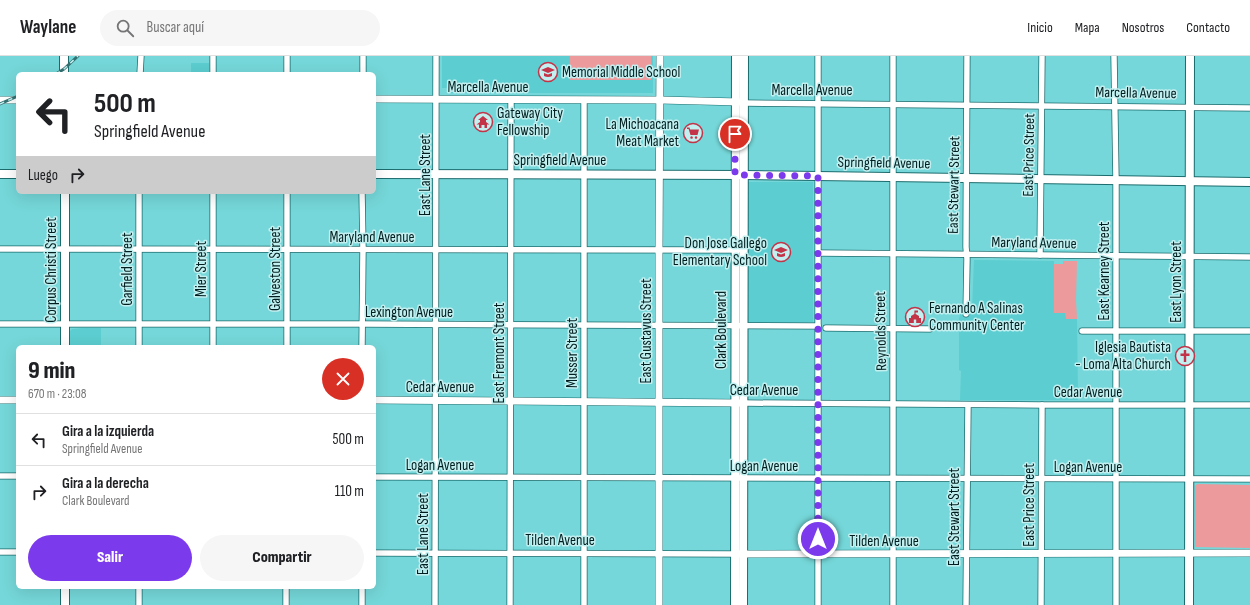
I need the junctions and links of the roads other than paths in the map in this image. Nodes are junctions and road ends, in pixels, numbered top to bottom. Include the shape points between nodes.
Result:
1 (64, 56) edge
2 (141, 56) edge
3 (213, 56) edge
4 (287, 56) edge
5 (363, 56) edge
6 (436, 56) edge
7 (660, 56) edge
8 (736, 56) edge
9 (744, 56) edge
10 (818, 56) edge
11 (893, 56) edge
12 (967, 56) edge
13 (1042, 56) edge
14 (1114, 56) edge
15 (1190, 56) edge
16 (64, 72) edge
17 (140, 72) edge
18 (213, 72) edge
19 (287, 72) edge
20 (363, 72) edge
21 (376, 99) edge
22 (0, 100) edge
23 (16, 100) edge
24 (437, 100) junction
25 (511, 100) junction
26 (584, 100) junction
27 (660, 100) junction
28 (735, 101) junction
29 (744, 103) junction
30 (818, 103) junction
31 (893, 104) junction
32 (967, 104) junction
33 (1042, 105) junction
34 (1114, 106) junction
35 (1190, 107) junction
36 (1250, 108) edge
37 (0, 174) edge
38 (16, 174) edge
39 (376, 174) edge
40 (437, 174) junction
41 (511, 174) junction
42 (584, 174) junction
43 (659, 175) junction
44 (735, 175) junction
45 (744, 175) junction
46 (818, 176) junction
47 (893, 177) junction
48 (967, 178) junction
49 (1041, 179) junction
50 (1116, 180) junction
51 (1190, 182) junction
52 (1250, 182) edge
53 (65, 194) edge
54 (139, 194) edge
55 (213, 194) edge
56 (287, 194) edge
57 (362, 194) edge
58 (0, 248) edge
59 (65, 248) junction
60 (139, 248) junction
61 (213, 248) junction
62 (288, 248) junction
63 (363, 249) junction
64 (437, 249) junction
65 (511, 249) junction
66 (584, 249) junction
67 (659, 250) junction
68 (735, 250) junction
69 (744, 250) junction
70 (818, 253) junction
71 (892, 253) junction
72 (967, 254) junction
73 (1040, 255) junction
74 (1116, 255) junction
75 (1190, 256) junction
76 (1250, 257) edge
77 (966, 314) dead end
78 (0, 324) edge
79 (65, 324) junction
80 (139, 324) junction
81 (213, 324) junction
82 (287, 324) junction
83 (362, 324) junction
84 (436, 324) junction
85 (511, 325) junction
86 (584, 325) junction
87 (659, 326) junction
88 (735, 326) junction
89 (744, 326) junction
90 (818, 326) junction
91 (826, 328) dead end
92 (893, 329) junction
93 (930, 329) dead end
94 (1082, 331) dead end
95 (1116, 331) junction
96 (1190, 331) junction
97 (1250, 331) edge
98 (65, 345) edge
99 (139, 345) edge
100 (213, 345) edge
101 (287, 345) edge
102 (362, 345) edge
103 (0, 400) edge
104 (16, 400) edge
105 (376, 400) edge
106 (436, 400) junction
107 (511, 401) junction
108 (584, 401) junction
109 (659, 402) junction
110 (735, 403) junction
111 (744, 403) junction
112 (818, 403) junction
113 (894, 404) junction
114 (968, 405) junction
115 (1042, 405) junction
116 (1116, 405) junction
117 (1250, 405) edge
118 (1190, 406) junction
119 (0, 476) edge
120 (16, 476) edge
121 (376, 477) edge
122 (435, 477) junction
123 (510, 477) junction
124 (584, 478) junction
125 (659, 478) junction
126 (735, 478) junction
127 (744, 478) junction
128 (818, 478) junction
129 (893, 478) junction
130 (966, 478) junction
131 (1041, 479) junction
132 (1116, 479) junction
133 (1189, 479) junction
134 (1250, 479) edge
135 (0, 552) edge
136 (16, 552) edge
137 (376, 553) edge
138 (435, 553) junction
139 (510, 553) junction
140 (584, 553) junction
141 (1250, 553) edge
142 (659, 554) junction
143 (735, 554) junction
144 (744, 554) junction
145 (818, 554) junction
146 (893, 554) junction
147 (966, 554) junction
148 (1041, 554) junction
149 (1116, 554) junction
150 (1189, 554) junction
151 (65, 589) edge
152 (140, 589) edge
153 (286, 589) edge
154 (362, 589) edge
155 (65, 605) edge
156 (139, 605) edge
157 (286, 605) edge
158 (362, 605) edge
159 (435, 605) edge
160 (510, 605) edge
161 (584, 605) edge
162 (659, 605) edge
163 (734, 605) edge
164 (743, 605) edge
165 (818, 605) edge
166 (893, 605) edge
167 (966, 605) edge
168 (1041, 605) edge
169 (1116, 605) edge
170 (1189, 605) edge

1 - 16 main road
2 - 17 street
3 - 18 street
4 - 19 street
5 - 20 street
6 - 24 street, East Lane Street
7 - 27 street, East Gustavus Street
8 - 28 main road, Clark Boulevard
9 - 29 main road, Clark Boulevard
10 - 30 street
11 - 31 street, Reynolds Street
12 - 32 street, East Stewart Street
13 - 33 street, East Price Street
14 - 34 street, East Kearney Street
15 - 35 main road, East Lyon Street
21 - 24 street, Marcella Avenue
22 - 23 street
24 - 25 street, Marcella Avenue
24 - 40 street, East Lane Street
25 - 26 street, Marcella Avenue
25 - 41 street, East Fremont Street
26 - 27 street, Marcella Avenue
26 - 42 street, Musser Street
27 - 28 street, Marcella Avenue
27 - 43 street, East Gustavus Street
28 - 29 street, Marcella Avenue
28 - 44 main road, Clark Boulevard
29 - 30 street, Marcella Avenue
29 - 45 main road, Clark Boulevard
30 - 31 street, Marcella Avenue
30 - 46 street
31 - 32 street, Marcella Avenue
31 - 47 street, Reynolds Street
32 - 33 street, Marcella Avenue
32 - 48 street, East Stewart Street
33 - 34 street, Marcella Avenue
33 - 49 street, East Price Street
34 - 35 street, Marcella Avenue
34 - 50 street, East Kearney Street
35 - 36 street, Marcella Avenue
35 - 51 main road, East Lyon Street
37 - 38 main road
39 - 40 main road, Springfield Avenue
40 - 41 main road, Springfield Avenue
40 - 64 street, East Lane Street
41 - 42 main road, Springfield Avenue
41 - 65 street, East Fremont Street
42 - 43 main road, Springfield Avenue
42 - 66 street, Musser Street
43 - 44 main road, Springfield Avenue
43 - 67 street, East Gustavus Street
44 - 45 main road, Springfield Avenue
44 - 68 main road, Clark Boulevard
45 - 46 main road, Springfield Avenue
45 - 69 main road, Clark Boulevard
46 - 47 main road, Springfield Avenue
46 - 70 street
47 - 48 main road, Springfield Avenue
47 - 71 street, Reynolds Street
48 - 49 main road, Springfield Avenue
48 - 72 street, East Stewart Street
49 - 50 main road, Springfield Avenue
49 - 73 street, East Price Street
50 - 51 main road, Springfield Avenue
50 - 74 street, East Kearney Street
51 - 52 main road, Springfield Avenue
51 - 75 main road, East Lyon Street
53 - 59 main road, Corpus Christi Street
54 - 60 street, Garfield Street
55 - 61 street, Mier Street
56 - 62 street, Galveston Street
57 - 63 street
58 - 59 street, Maryland Avenue
59 - 60 street, Maryland Avenue
59 - 79 main road, Corpus Christi Street
60 - 61 street, Maryland Avenue
60 - 80 street, Garfield Street
61 - 62 street, Maryland Avenue
61 - 81 street, Mier Street
62 - 63 street, Maryland Avenue
62 - 82 street, Galveston Street
63 - 64 street, Maryland Avenue
63 - 83 street
64 - 65 street, Maryland Avenue
64 - 84 street, East Lane Street
65 - 66 street, Maryland Avenue
65 - 85 street, East Fremont Street
66 - 67 street, Maryland Avenue
66 - 86 street, Musser Street
67 - 68 street, Maryland Avenue
67 - 87 street, East Gustavus Street
68 - 69 street, Maryland Avenue
68 - 88 main road, Clark Boulevard
69 - 89 main road, Clark Boulevard
70 - 71 street, Maryland Avenue
70 - 90 street
71 - 72 street, Maryland Avenue
71 - 92 street, Reynolds Street
72 - 73 street, Maryland Avenue
72 - 77 street, East Stewart Street
73 - 74 street, Maryland Avenue
74 - 75 street, Maryland Avenue
74 - 95 street, East Kearney Street
75 - 76 street, Maryland Avenue
75 - 96 main road, East Lyon Street
78 - 79 street, Lexington Avenue
79 - 80 street, Lexington Avenue
79 - 98 main road, Corpus Christi Street
80 - 81 street, Lexington Avenue
80 - 99 street, Garfield Street
81 - 82 street, Lexington Avenue
81 - 100 street, Mier Street
82 - 83 street, Lexington Avenue
82 - 101 street, Galveston Street
83 - 84 street, Lexington Avenue
83 - 102 street
84 - 85 street, Lexington Avenue
84 - 106 street, East Lane Street
85 - 86 street, Lexington Avenue
85 - 107 street, East Fremont Street
86 - 87 street, Lexington Avenue
86 - 108 street, Musser Street
87 - 88 street, Lexington Avenue
87 - 109 street, East Gustavus Street
88 - 89 street, Lexington Avenue
88 - 110 main road, Clark Boulevard
89 - 90 street, Lexington Avenue
89 - 111 main road, Clark Boulevard
90 - 112 street
91 - 92 street
92 - 93 street
92 - 113 street, Reynolds Street
94 - 95 street
95 - 96 street
95 - 116 street, East Kearney Street
96 - 97 street
96 - 118 main road, East Lyon Street
103 - 104 street
105 - 106 street, Cedar Avenue
106 - 107 street, Cedar Avenue
106 - 122 street, East Lane Street
107 - 108 street, Cedar Avenue
107 - 123 street, East Fremont Street
108 - 109 street, Cedar Avenue
108 - 124 street, Musser Street
109 - 110 street, Cedar Avenue
109 - 125 street, East Gustavus Street
110 - 111 street, Cedar Avenue
110 - 126 main road, Clark Boulevard
111 - 112 street, Cedar Avenue
111 - 127 main road, Clark Boulevard
112 - 113 street, Cedar Avenue
112 - 128 street
113 - 114 street, Cedar Avenue
113 - 129 street, Reynolds Street
114 - 115 street, Cedar Avenue
114 - 130 street, East Stewart Street
115 - 116 street, Cedar Avenue
115 - 131 street, East Price Street
116 - 118 street, Cedar Avenue
116 - 132 street, East Kearney Street
117 - 118 street, Cedar Avenue
118 - 133 main road, East Lyon Street
119 - 120 street
121 - 122 street, Logan Avenue
122 - 123 street, Logan Avenue
122 - 138 street, East Lane Street
123 - 124 street, Logan Avenue
123 - 139 street, East Fremont Street
124 - 125 street, Logan Avenue
124 - 140 street, Musser Street
125 - 126 street, Logan Avenue
125 - 142 street, East Gustavus Street
126 - 127 street, Logan Avenue
126 - 143 main road, Clark Boulevard
127 - 128 street, Logan Avenue
127 - 144 main road, Clark Boulevard
128 - 129 street, Logan Avenue
128 - 145 street
129 - 130 street, Logan Avenue
129 - 146 street, Reynolds Street
130 - 131 street, Logan Avenue
130 - 147 street, East Stewart Street
131 - 132 street, Logan Avenue
131 - 148 street, East Price Street
132 - 133 street, Logan Avenue
132 - 149 street, East Kearney Street
133 - 134 street, Logan Avenue
133 - 150 main road, East Lyon Street
135 - 136 street
137 - 138 street, Tilden Avenue
138 - 139 street, Tilden Avenue
138 - 159 street, East Lane Street
139 - 140 street, Tilden Avenue
139 - 160 street, East Fremont Street
140 - 142 street, Tilden Avenue
140 - 161 street, Musser Street
141 - 150 street, Tilden Avenue
142 - 143 street, Tilden Avenue
142 - 162 street, East Gustavus Street
143 - 144 street, Tilden Avenue
143 - 163 main road, Clark Boulevard
144 - 145 street, Tilden Avenue
144 - 164 main road, Clark Boulevard
145 - 146 street, Tilden Avenue
145 - 165 street
146 - 147 street, Tilden Avenue
146 - 166 street, Reynolds Street
147 - 148 street, Tilden Avenue
147 - 167 street, East Stewart Street
148 - 149 street, Tilden Avenue
148 - 168 street, East Price Street
149 - 150 street, Tilden Avenue
149 - 169 street, East Kearney Street
150 - 170 main road, East Lyon Street
151 - 155 main road
152 - 156 street
153 - 157 street
154 - 158 street

